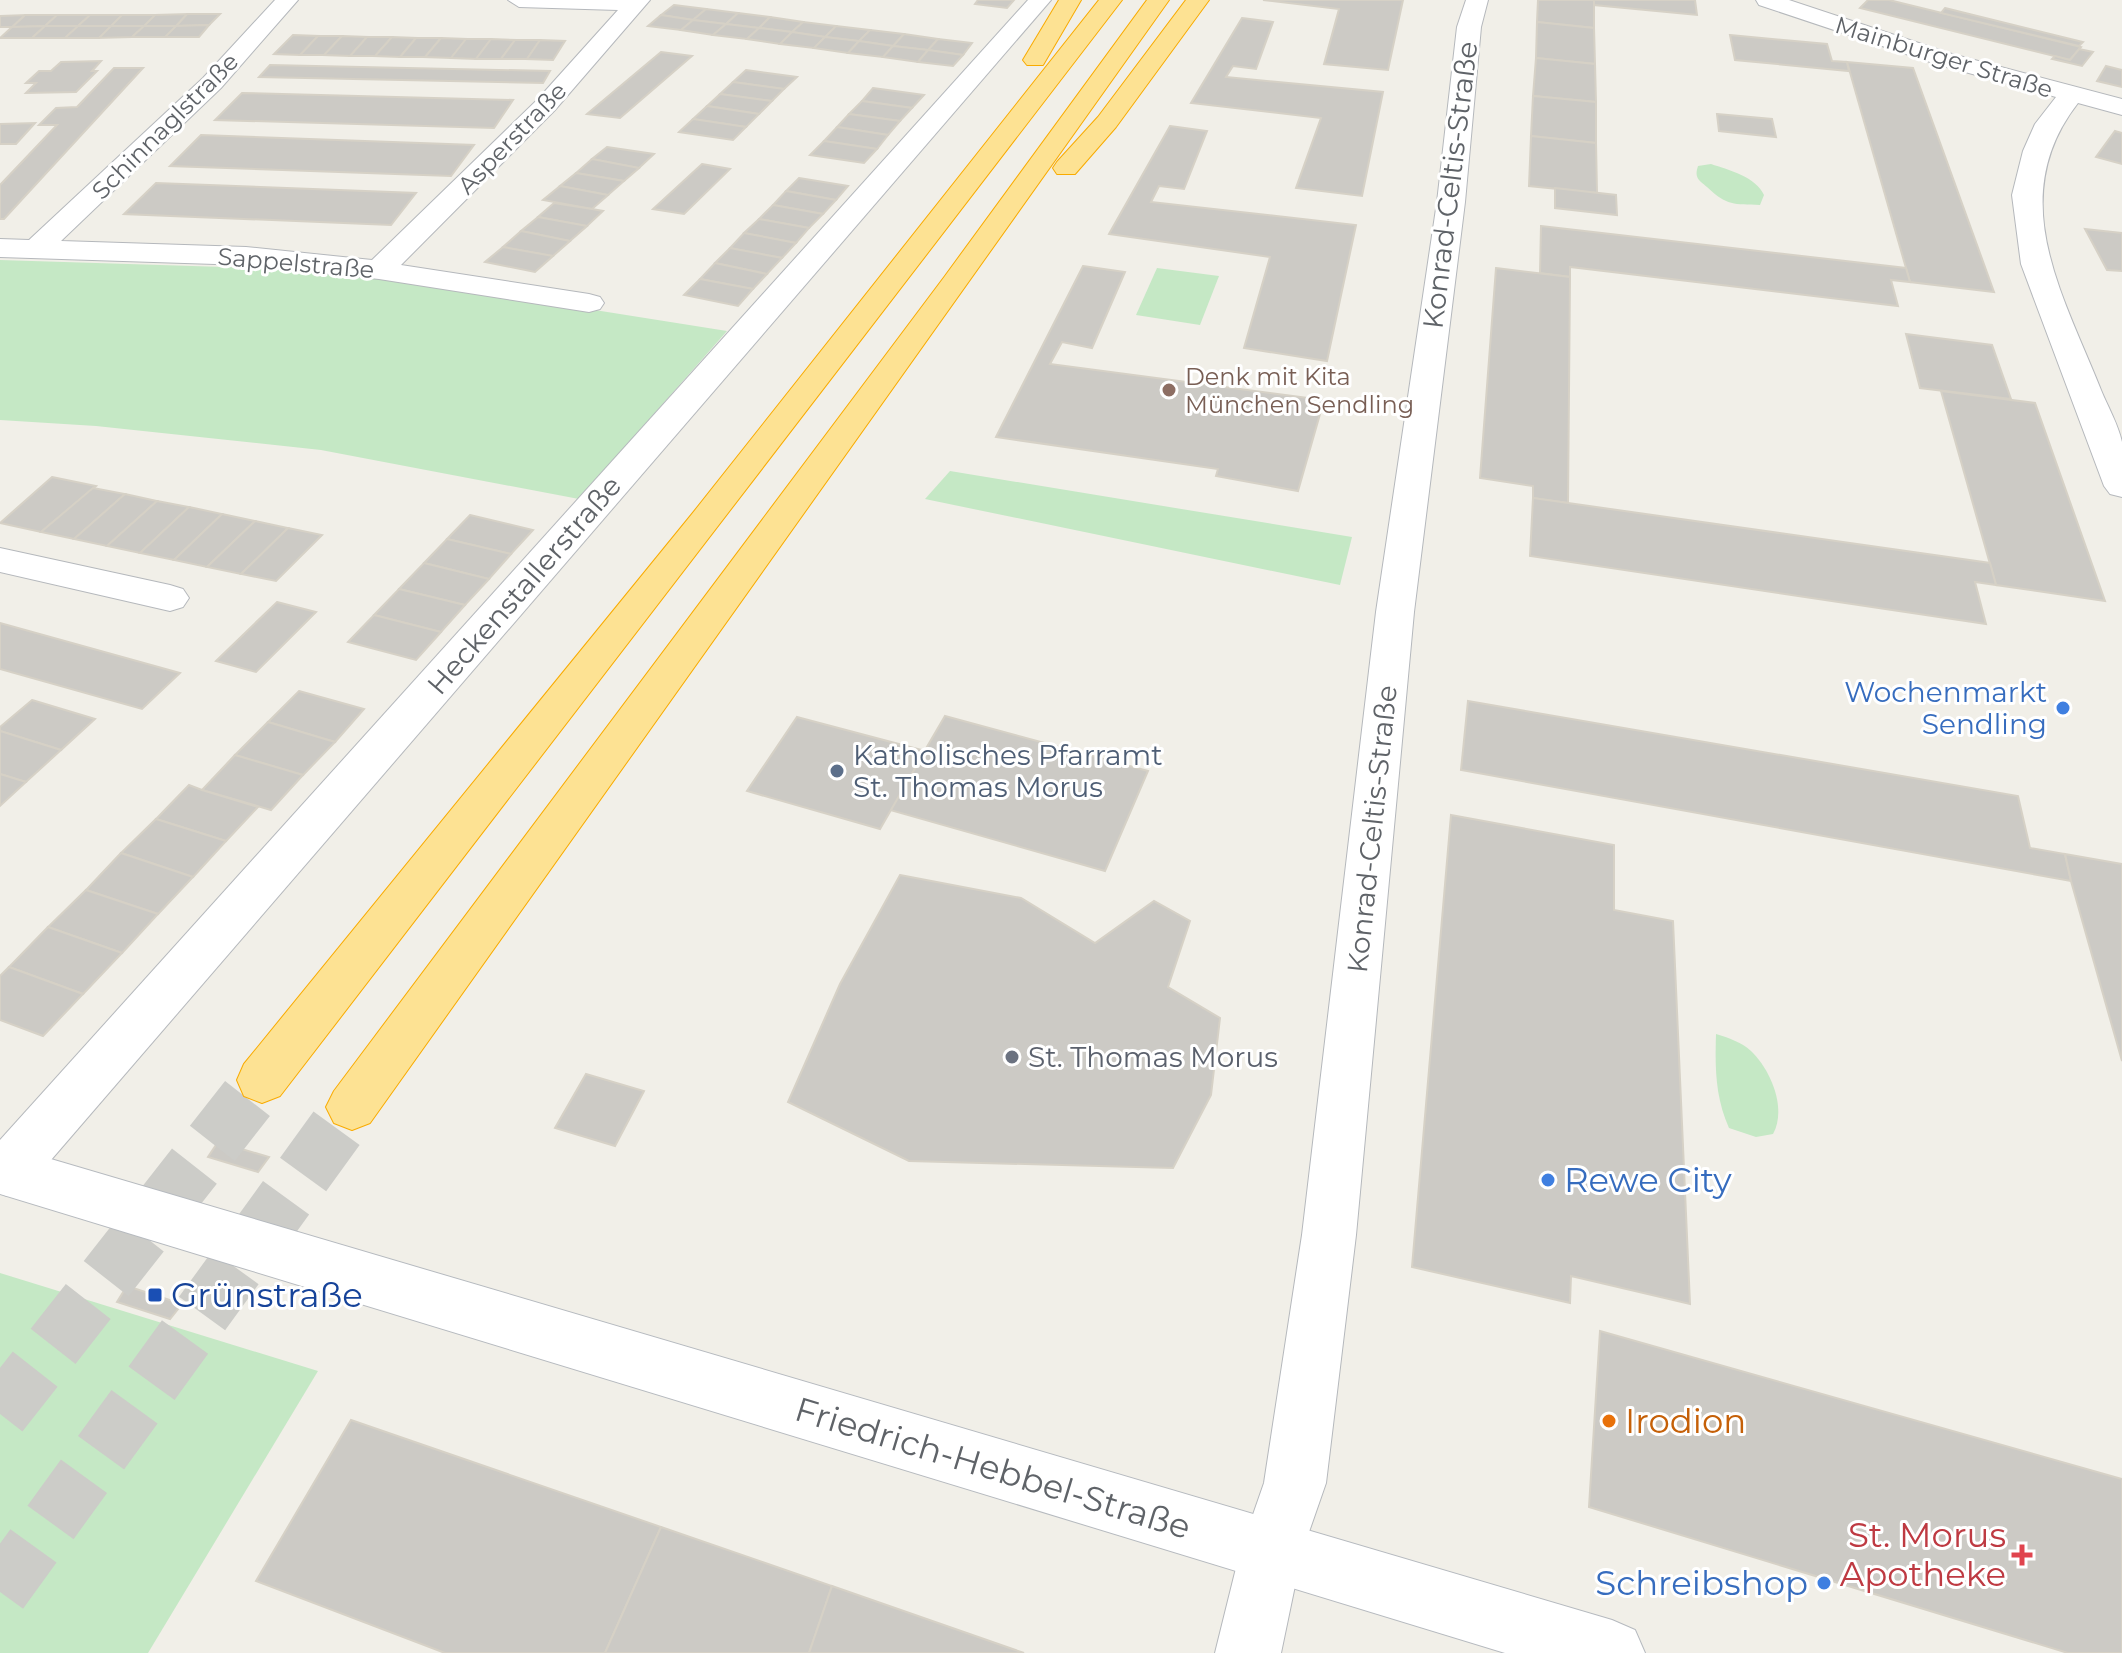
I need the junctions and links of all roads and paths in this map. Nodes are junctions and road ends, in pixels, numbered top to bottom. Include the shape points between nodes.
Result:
1 (287, 0) edge
2 (519, 0) edge
3 (1040, 0) edge
4 (1070, 0) edge
5 (1111, 0) edge
6 (1158, 0) edge
7 (1198, 0) edge
8 (1477, 0) edge
9 (1767, 0) edge
10 (637, 2) edge
11 (2071, 95) junction
12 (2122, 107) edge
13 (1013, 127) junction
14 (39, 247) junction
15 (0, 248) edge
16 (379, 270) junction
17 (956, 282) junction
18 (589, 303) dead end
19 (2122, 486) edge
20 (3, 563) edge
21 (170, 598) dead end
22 (262, 1080) tunnel mouth
23 (352, 1107) tunnel mouth
24 (3, 1170) edge
25 (1271, 1552) junction
26 (1248, 1653) edge
27 (1612, 1653) edge

1 - 14 street, Schinnaglstraße via 212,83
2 - 10 street
3 - 24 street, Heckenstallerstraße
4 - 13 highway via 1022,85
5 - 13 highway
6 - 17 highway
7 - 17 highway via 1107,122
8 - 25 street, Konrad-Celtis-Straße via 1469,27 1451,202 1405,533 1327,1251 1295,1483
9 - 11 street, Mainburger Straße
10 - 16 street, Asperstraße via 532,119
11 - 12 street, Mainburger Straße
11 - 19 street via 2048,124 2026,195 2036,264
13 - 22 highway
14 - 15 street, Sappelstraße
14 - 16 street, Sappelstraße via 246,256
16 - 18 street, Sappelstraße
17 - 23 highway
20 - 21 street
24 - 25 street, Friedrich-Hebbel-Straße
25 - 26 street, Konrad-Celtis-Straße
25 - 27 street, Friedrich-Hebbel-Straße

